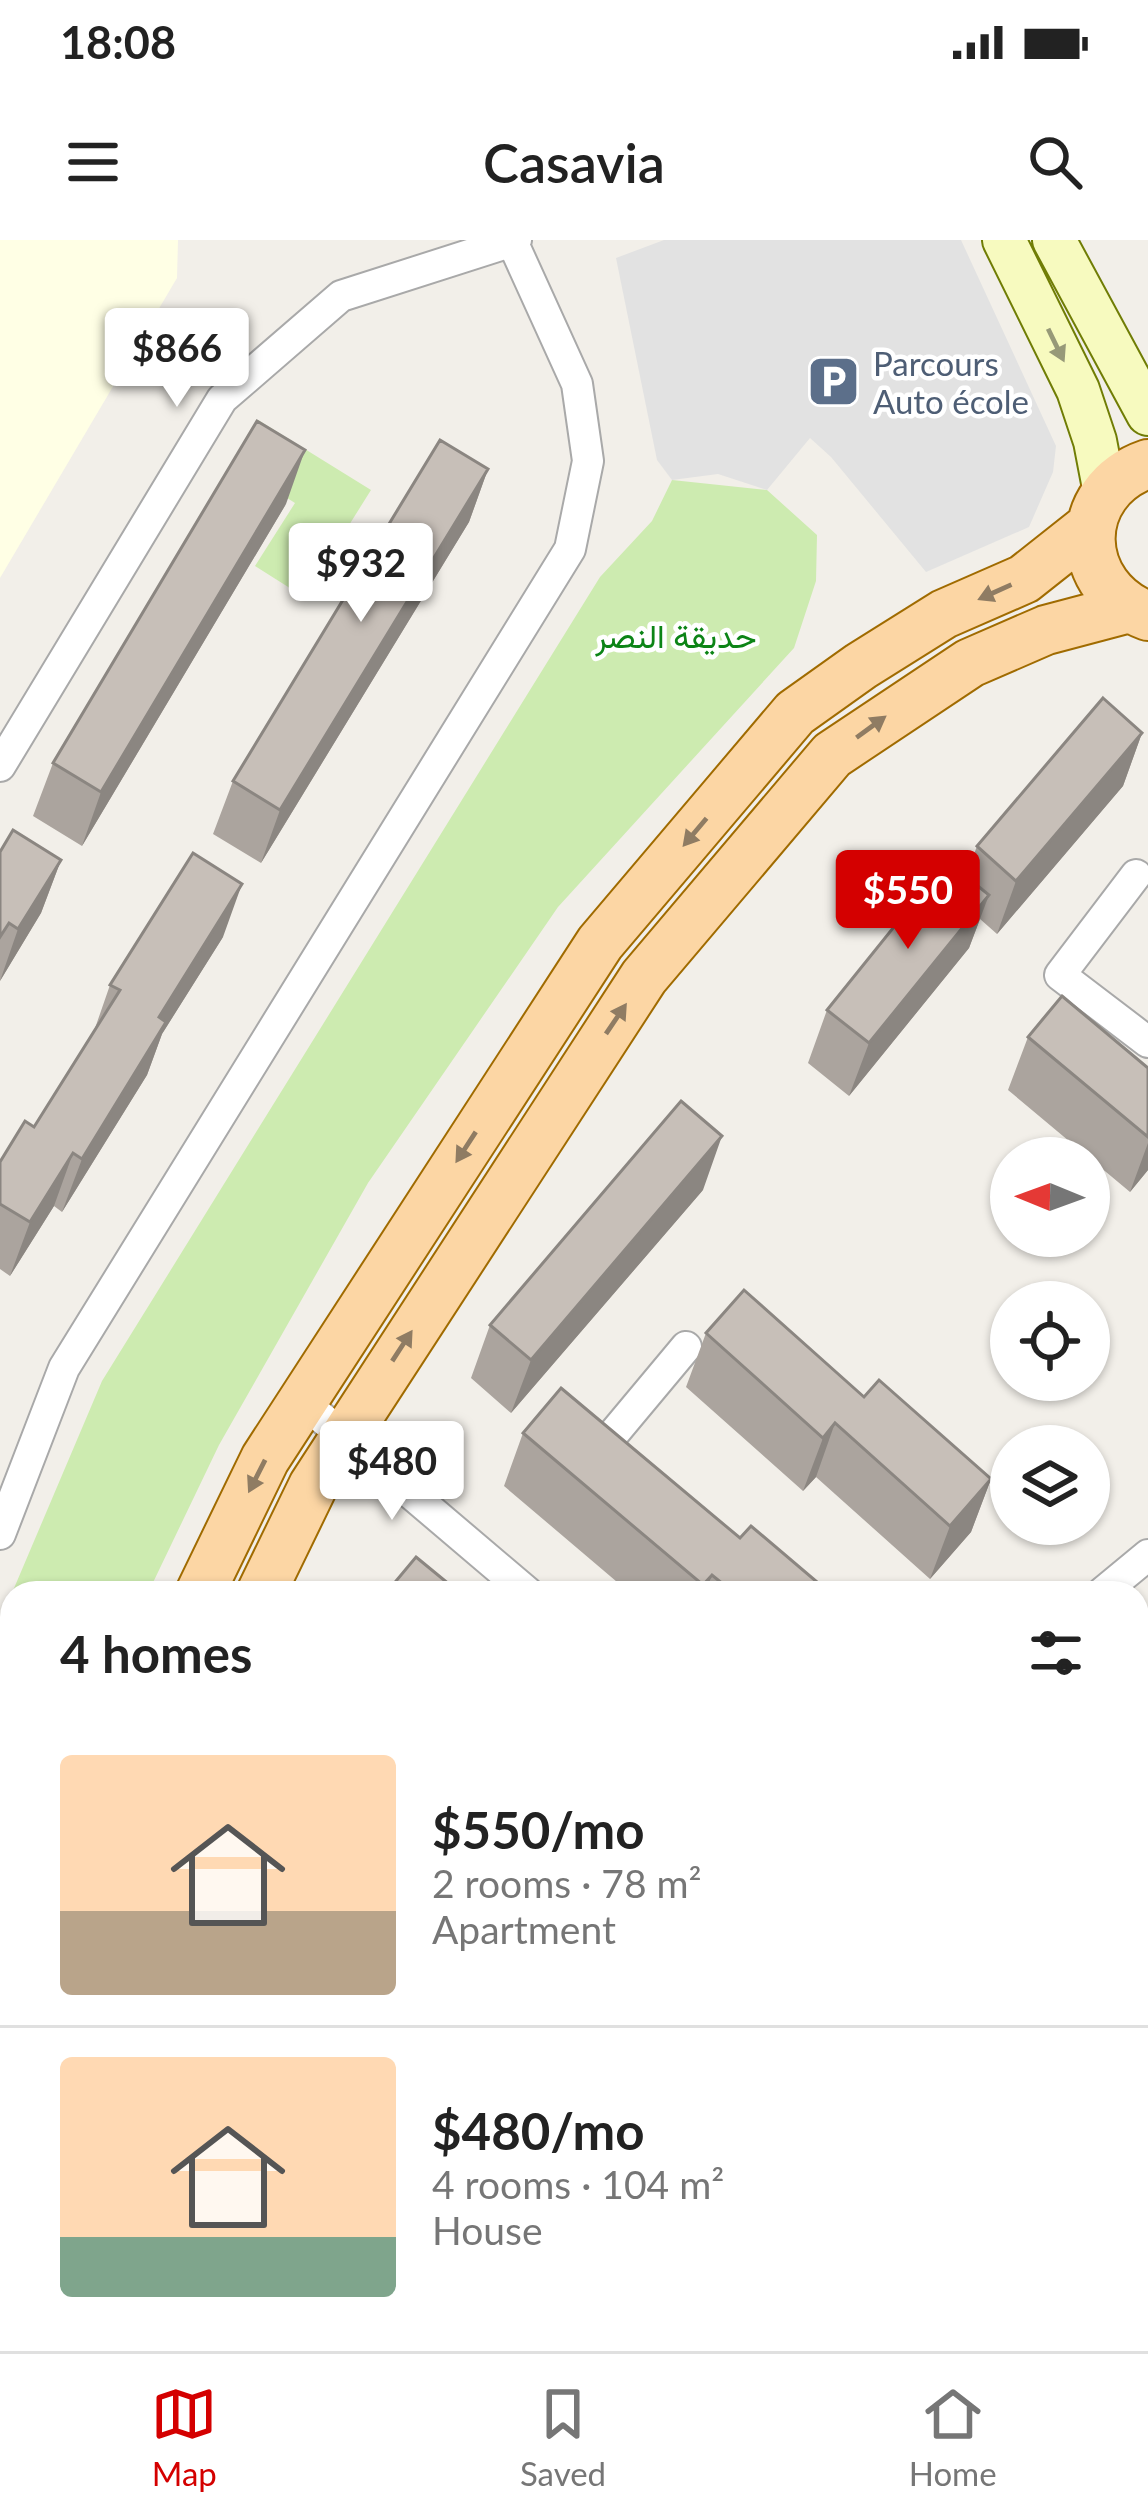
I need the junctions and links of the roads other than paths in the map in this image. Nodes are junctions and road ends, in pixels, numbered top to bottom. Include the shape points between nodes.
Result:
1 (1004, 240) edge
2 (1054, 240) edge
3 (514, 241) edge
4 (1148, 414) edge
5 (1148, 464) edge
6 (1098, 510) junction
7 (1139, 612) edge
8 (0, 766) edge
9 (1136, 875) dead end
10 (1148, 1042) edge
11 (686, 1347) dead end
12 (302, 1401) junction
13 (343, 1439) junction
14 (638, 1476) edge
15 (0, 1534) edge
16 (1147, 1558) edge
17 (206, 1581) edge
18 (267, 1581) edge
19 (513, 1581) edge
20 (1117, 1581) edge

1 -> 6 main road via 1083,401
2 - 4 main road
3 - 8 street via 341,296 222,399
3 - 15 street via 578,384 588,460 570,550 64,1368
5 - 6 main road via 1122,477
6 - 7 main road via 1094,564 1114,597
6 -> 12 main road via 1024,579 944,614 795,713 600,943
13 -> 7 main road via 644,976 832,754 970,664 1046,630
9 - 10 street via 1060,975
11 - 14 street via 600,1450
12 - 13 street
12 -> 17 main road
13 - 18 main road
13 - 19 street
16 - 20 street

